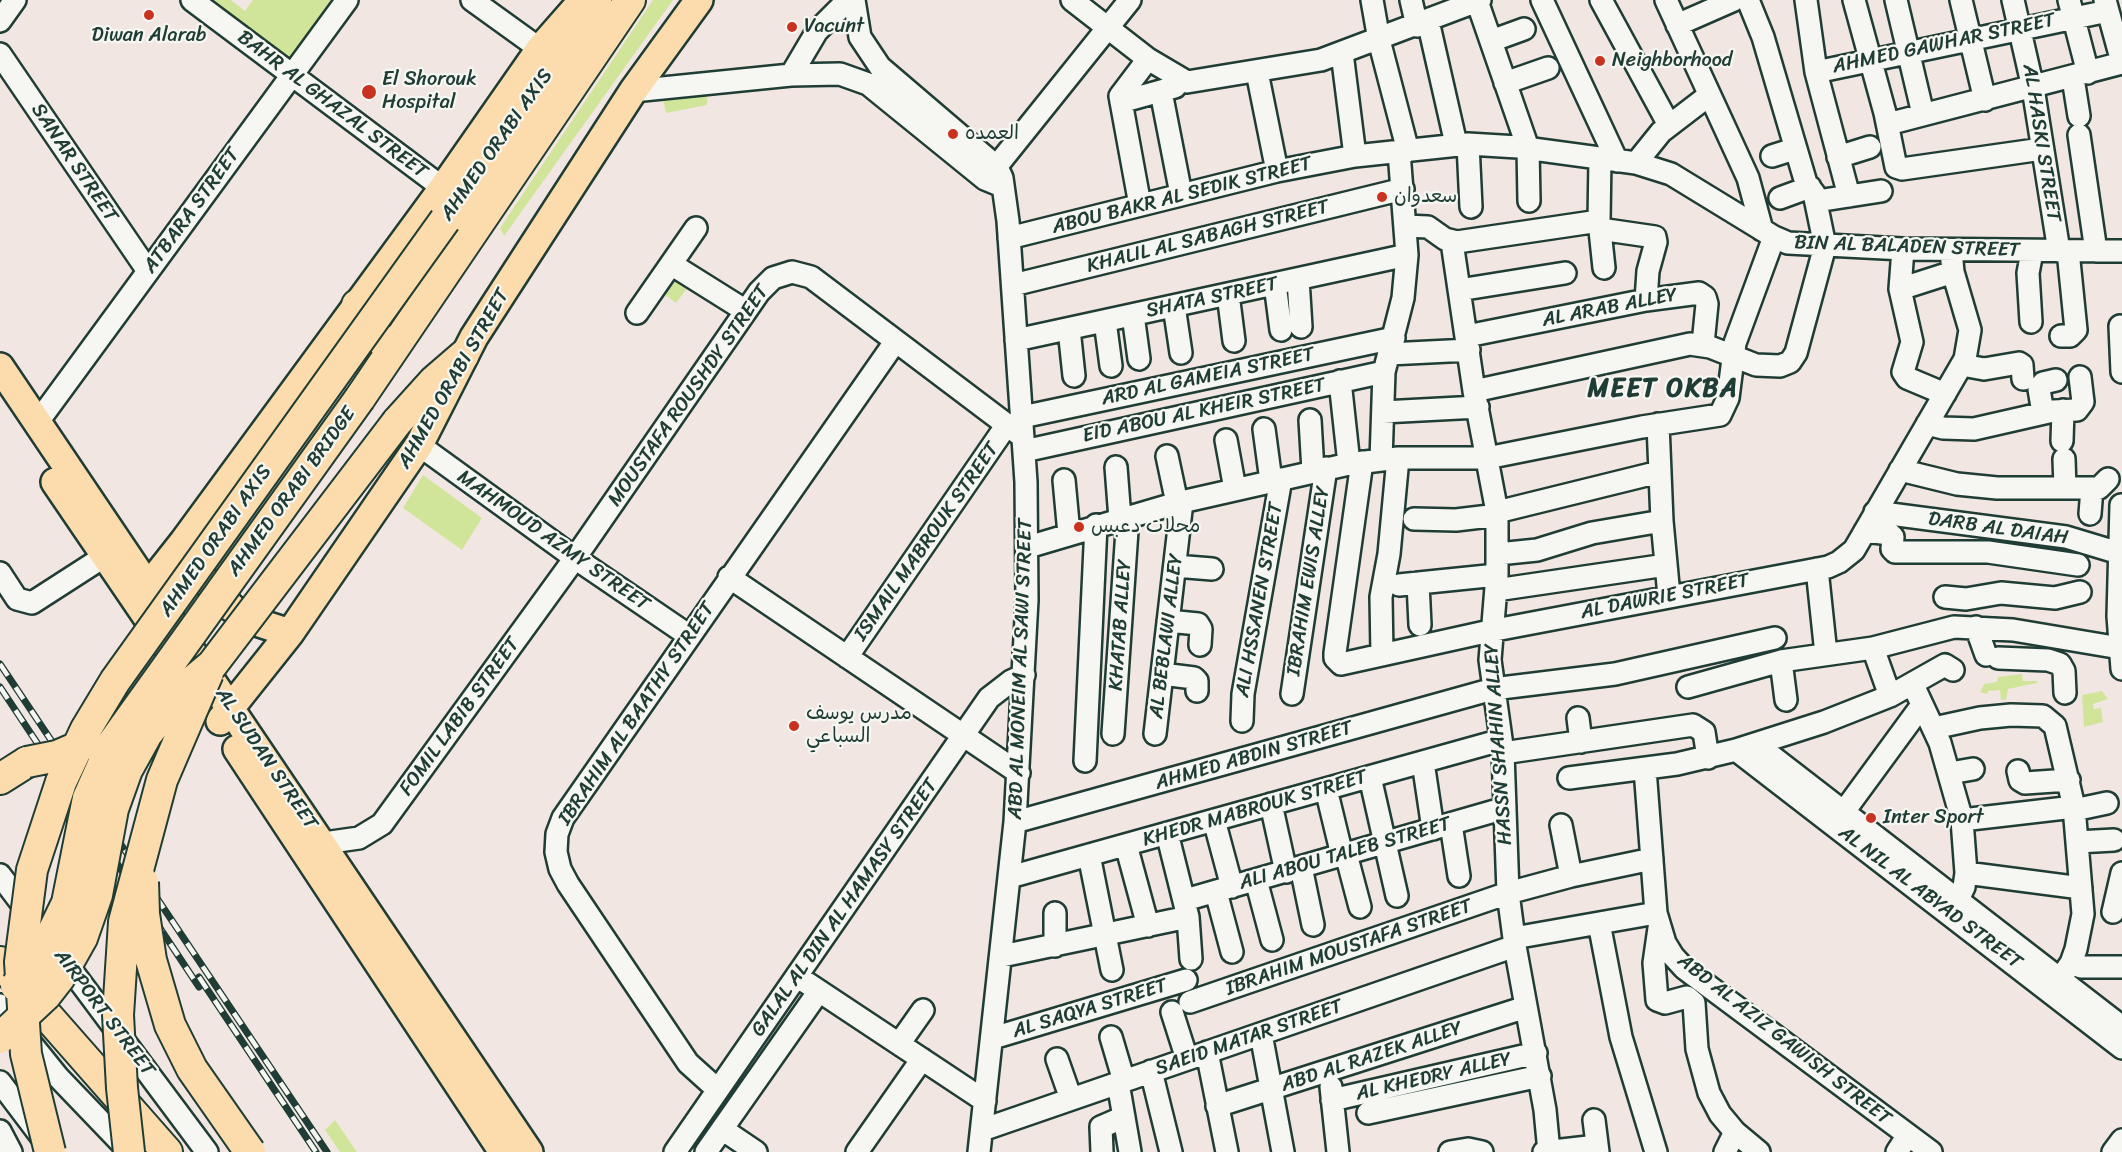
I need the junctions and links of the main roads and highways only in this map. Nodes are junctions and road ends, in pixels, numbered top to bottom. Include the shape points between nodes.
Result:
1 (582, 0) edge
2 (596, 0) edge
3 (630, 0) edge
4 (699, 0) edge
5 (357, 305) junction
6 (463, 356) junction
7 (388, 357) junction
8 (0, 367) edge
9 (0, 401) edge
10 (184, 541) junction
11 (143, 593) junction
12 (290, 633) junction
13 (212, 665) junction
14 (132, 713) junction
15 (225, 714) junction
16 (14, 761) edge
17 (0, 779) edge
18 (145, 841) junction
19 (0, 962) edge
20 (0, 1003) edge
21 (0, 1038) edge
22 (46, 1145) edge
23 (130, 1152) edge
24 (167, 1152) edge
25 (250, 1152) edge
26 (503, 1152) edge
27 (529, 1152) edge

1 - 5 main road via 540,49
2 - 22 highway, AHMED ORABI AXIS, bridge via 445,220 115,681 60,782 32,870 20,962 26,1054
3 - 7 highway, AHMED ORABI BRIDGE
4 - 6 main road, AHMED ORABI STREET via 633,91
5 - 7 highway via 369,327 385,343
5 - 10 main road
6 - 12 main road, AHMED ORABI STREET via 419,445
6 - 13 highway, AHMED ORABI BRIDGE, bridge via 397,422
7 - 14 highway, AHMED ORABI BRIDGE, bridge
8 - 11 main road, AL SUDAN STREET
9 - 11 main road, AL SUDAN STREET via 105,556
10 - 11 main road
10 - 12 main road via 216,594 250,620
11 - 15 main road, AL SUDAN STREET
12 - 15 main road, AHMED ORABI STREET
13 - 18 highway, bridge via 162,780
13 - 21 highway, AHMED ORABI BRIDGE, bridge via 181,691 136,752 113,809 97,895 82,938 46,995
14 - 16 highway, bridge via 71,751
14 - 20 highway, AHMED ORABI BRIDGE, bridge via 102,761 87,798 73,885 60,921 31,969
15 - 26 main road, AL SUDAN STREET
15 - 27 main road, AL SUDAN STREET via 324,843
16 - 17 highway
18 - 23 highway, bridge via 124,922 119,979 119,1052
18 - 25 highway, bridge via 144,914 162,1004 192,1069
19 - 24 highway, bridge

